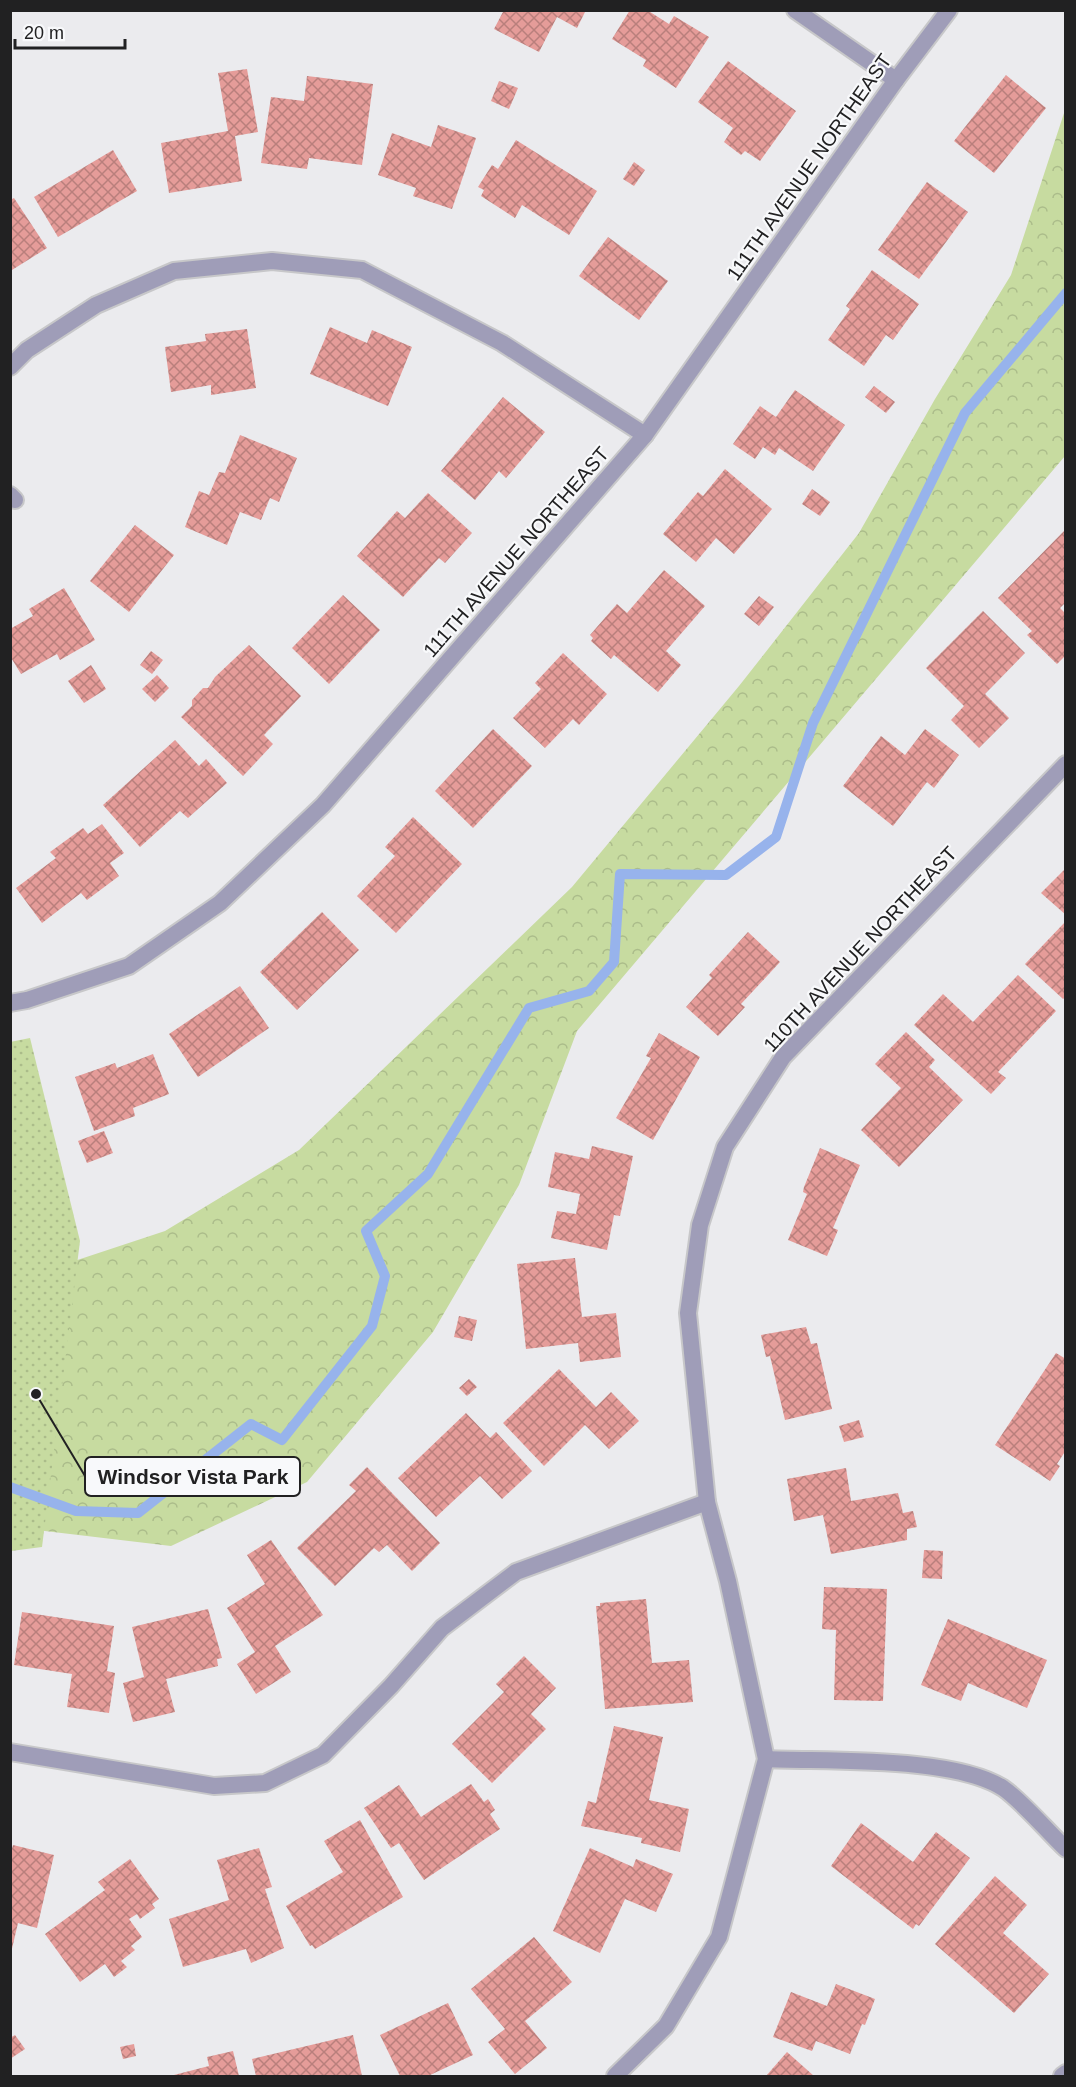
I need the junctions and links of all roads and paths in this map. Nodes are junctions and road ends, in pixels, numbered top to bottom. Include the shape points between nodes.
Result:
1 (795, 10) edge
2 (950, 10) edge
3 (896, 80) junction
4 (10, 367) edge
5 (645, 435) junction
6 (1065, 764) edge
7 (10, 1003) edge
8 (706, 1502) junction
9 (10, 1752) edge
10 (766, 1759) junction
11 (1065, 1849) edge
12 (1065, 2073) edge
13 (615, 2076) edge
14 (1062, 2076) edge

1 - 3 street
2 - 3 street, 111TH AVENUE NORTHEAST
3 - 5 street, 111TH AVENUE NORTHEAST
4 - 5 street via 27,350 96,305 174,271 272,261 362,270 501,343
5 - 7 street, 111TH AVENUE NORTHEAST via 323,805 220,903 129,966
6 - 8 street, 110TH AVENUE NORTHEAST via 783,1057 725,1148 700,1225 688,1313
8 - 9 street via 516,1572 442,1628 323,1755 266,1783 214,1786
8 - 10 street, 110TH AVENUE NORTHEAST via 728,1581
10 - 11 street via 922,1766 965,1772 1003,1788
10 - 13 street via 719,1937 666,2026
12 - 14 street

